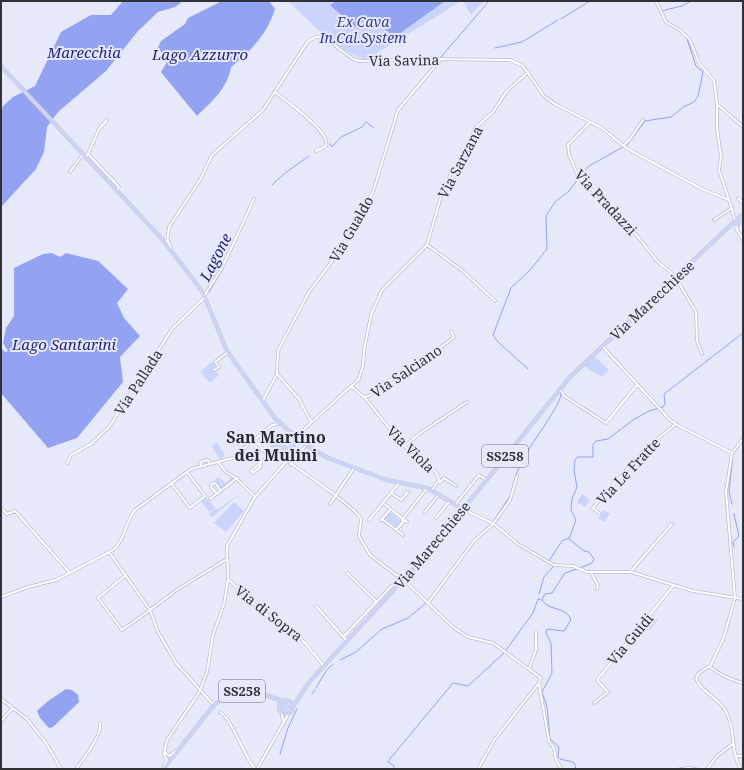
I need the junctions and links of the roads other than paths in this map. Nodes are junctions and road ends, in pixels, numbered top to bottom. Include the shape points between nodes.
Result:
1 (656, 1) edge
2 (441, 59) junction
3 (1, 66) edge
4 (528, 72) junction
5 (275, 92) junction
6 (717, 104) junction
7 (107, 120) dead end
8 (643, 120) dead end
9 (590, 122) junction
10 (743, 126) edge
11 (623, 146) junction
12 (316, 151) dead end
13 (83, 154) junction
14 (87, 155) junction
15 (70, 172) dead end
16 (738, 198) dead end
17 (254, 199) dead end
18 (729, 200) junction
19 (743, 203) edge
20 (732, 208) junction
21 (743, 215) edge
22 (714, 220) dead end
23 (736, 222) junction
24 (168, 236) junction
25 (742, 238) edge
26 (165, 242) junction
27 (427, 245) junction
28 (172, 250) junction
29 (676, 278) junction
30 (205, 296) junction
31 (496, 301) dead end
32 (451, 331) dead end
33 (603, 346) junction
34 (228, 352) junction
35 (702, 354) dead end
36 (214, 370) dead end
37 (277, 374) junction
38 (637, 384) junction
39 (352, 387) junction
40 (560, 388) junction
41 (365, 397) junction
42 (263, 400) junction
43 (467, 402) dead end
44 (312, 422) junction
45 (278, 423) junction
46 (676, 424) junction
47 (293, 436) junction
48 (743, 439) edge
49 (255, 440) junction
50 (306, 445) junction
51 (405, 446) junction
52 (732, 453) junction
53 (268, 456) junction
54 (218, 462) junction
55 (286, 462) junction
56 (67, 463) dead end
57 (209, 464) junction
58 (259, 464) junction
59 (201, 465) junction
60 (290, 465) junction
61 (354, 468) junction
62 (187, 472) junction
63 (517, 476) dead end
64 (236, 478) junction
65 (486, 480) junction
66 (439, 482) junction
67 (171, 483) junction
68 (399, 483) junction
69 (456, 486) dead end
70 (427, 488) junction
71 (432, 490) junction
72 (221, 491) junction
73 (408, 492) dead end
74 (391, 493) junction
75 (216, 494) junction
76 (439, 494) junction
77 (334, 496) junction
78 (255, 497) junction
79 (210, 499) dead end
80 (450, 501) junction
81 (383, 503) junction
82 (330, 504) dead end
83 (456, 505) junction
84 (463, 509) junction
85 (3, 510) dead end
86 (390, 510) junction
87 (425, 512) dead end
88 (599, 513) dead end
89 (459, 514) junction
90 (436, 518) dead end
91 (369, 520) dead end
92 (403, 520) junction
93 (407, 522) dead end
94 (493, 524) junction
95 (672, 524) dead end
96 (396, 530) junction
97 (403, 535) dead end
98 (109, 552) junction
99 (227, 559) junction
100 (591, 572) junction
101 (630, 572) junction
102 (70, 573) junction
103 (347, 573) dead end
104 (126, 575) junction
105 (400, 576) junction
106 (228, 579) junction
107 (404, 579) junction
108 (673, 586) junction
109 (598, 589) dead end
110 (1, 597) edge
111 (735, 598) junction
112 (743, 599) edge
113 (377, 602) junction
114 (428, 603) junction
115 (316, 606) dead end
116 (150, 611) junction
117 (536, 633) dead end
118 (343, 637) junction
119 (347, 641) junction
120 (324, 666) junction
121 (710, 667) junction
122 (529, 669) junction
123 (539, 683) junction
124 (743, 683) edge
125 (200, 690) junction
126 (1, 699) edge
127 (272, 699) junction
128 (299, 699) junction
129 (283, 701) junction
130 (289, 702) junction
131 (212, 703) dead end
132 (594, 703) dead end
133 (279, 707) junction
134 (13, 708) junction
135 (292, 708) junction
136 (220, 712) dead end
137 (281, 712) junction
138 (289, 713) junction
139 (1, 722) edge
140 (100, 723) dead end
141 (284, 724) junction
142 (734, 743) junction
143 (181, 747) junction
144 (165, 750) junction
145 (736, 756) junction
146 (743, 756) edge
147 (61, 769) edge
148 (76, 769) edge
149 (162, 769) edge
150 (256, 769) edge
151 (478, 769) edge
152 (560, 769) edge
153 (680, 769) edge
154 (696, 769) edge
155 (707, 769) edge
156 (741, 769) edge

1 - 6 street via 666,22 690,40 699,62 714,81
2 - 4 street, Via Savina via 510,60 520,63
2 - 5 street, Via Savina via 360,61 325,38 316,36 308,41
2 - 37 street, Via Gualdo via 396,113 373,192 335,259 309,292 281,344 278,351
3 - 13 main road
4 - 9 street, Via Savina via 548,100
4 - 27 street, Via Sarzana via 506,92 493,112 475,128 464,156 444,189
5 - 12 street via 318,128 326,138 326,146
5 - 24 street, Via Savina via 256,117 212,155 200,180 170,227
6 - 10 street
6 - 18 street via 721,157 719,170
7 - 14 street via 99,129
8 - 11 street
9 - 11 street, Via Savina via 602,128
9 - 29 street, Via Pradazzi via 568,145 567,150 575,170 583,182 630,228 651,256
11 - 18 street, Via Savina via 702,189
13 - 14 main road
13 - 15 street
14 - 26 main road
16 - 19 street
17 - 30 street, Via Pallada via 222,268
18 - 20 street
20 - 22 street
20 - 23 street
21 - 23 main road, Via Marecchiese / SS258
23 - 25 street via 736,228
23 - 29 main road, Via Marecchiese / SS258
24 - 26 street, Via Savina
24 - 28 street
26 - 28 main road
27 - 31 street via 463,271
27 - 39 street, Via Sarzana via 392,279 378,298 370,318 361,374
28 - 30 main road
29 - 33 main road, Via Marecchiese / SS258
29 - 35 street via 696,312 697,341
30 - 34 main road
30 - 56 street, Via Pallada via 172,329 109,427 71,456
32 - 41 street, Via Salciano via 454,338 428,358
33 - 38 street
33 - 40 main road, Via Marecchiese / SS258
34 - 36 street via 215,362 218,367
34 - 42 main road
37 - 42 street, Via Gualdo
37 - 44 street via 299,399
38 - 40 street via 606,423 564,396
38 - 46 street
39 - 41 street, Via Salciano
39 - 44 street, Via Sarzana via 334,400
40 - 65 main road, Via Marecchiese / SS258
41 - 51 street, Via Viola
42 - 45 main road
43 - 51 street via 425,429
44 - 47 street, Via Sarzana
45 - 47 main road
45 - 49 street
46 - 52 street
46 - 88 street, Via Le Fratte via 646,448 595,505 593,508
47 - 50 main road
48 - 52 street
49 - 53 street
49 - 54 street via 233,458
50 - 60 street
50 - 61 main road via 328,458
51 - 66 street, Via Viola via 435,470
52 - 111 street via 726,492
53 - 55 street via 274,451
53 - 58 street
54 - 57 street
54 - 64 street via 226,472
55 - 60 street
55 - 78 street
57 - 59 street
57 - 59 street via 208,460 201,462
58 - 58 street via 251,471 253,473 261,466
59 - 62 street
60 - 77 street
61 - 68 main road
61 - 77 street
62 - 67 street
62 - 67 street via 204,496 190,508
63 - 94 street via 510,500
64 - 72 street
64 - 78 street
65 - 83 street via 479,475
65 - 84 main road, Via Marecchiese / SS258
66 - 69 street, Via Viola via 444,478
66 - 71 street, Via Viola
67 - 98 street via 135,510 118,546
68 - 70 main road
68 - 74 street
70 - 71 main road
70 - 92 street
71 - 76 main road
72 - 75 street
72 - 75 street via 215,483 212,484 211,487
73 - 74 street via 401,500
74 - 81 street
75 - 79 street
76 - 80 main road
76 - 87 street
77 - 82 street
77 - 105 street via 349,505 359,516 359,536 370,555
78 - 99 street via 230,541
80 - 83 main road
80 - 90 street
81 - 86 street
81 - 91 street
83 - 84 main road
83 - 89 main road
84 - 89 main road, Via Marecchiese / SS258
84 - 94 street
85 - 102 street via 7,514 16,511
86 - 92 street
86 - 96 street via 381,520
89 - 107 main road, Via Marecchiese / SS258
92 - 93 street
92 - 96 street
94 - 100 street via 518,544 554,566 573,566
94 - 114 street via 473,542
95 - 101 street
96 - 97 street
98 - 102 street
98 - 104 street
99 - 106 street
99 - 116 street via 178,589
100 - 101 street
100 - 109 street
101 - 108 street
102 - 110 street via 56,580
103 - 113 street
104 - 116 street
104 - 116 street via 98,598 122,630
105 - 107 street
105 - 113 street
106 - 120 street, Via di Sopra via 264,613 295,630
106 - 125 street via 224,604 213,635 207,672
107 - 114 street
107 - 119 main road, Via Marecchiese / SS258
108 - 111 street
108 - 132 street, Via Guidi via 597,680 608,692
111 - 112 street
111 - 121 street via 724,638
113 - 118 street
114 - 122 street via 453,627 464,634 493,644
115 - 118 street
116 - 125 street via 158,632 176,663
117 - 122 street via 536,650
118 - 119 street
119 - 120 main road, Via Marecchiese / SS258
120 - 128 main road, Via Marecchiese / SS258 via 310,681
121 - 124 street via 720,675
121 - 142 street via 699,673 696,680 725,710 730,720
122 - 123 street via 541,678
123 - 151 street via 495,739
123 - 152 street via 549,741 554,748
125 - 131 street
125 - 144 street via 189,710 171,732
126 - 134 street
127 - 129 main road, SS258
127 - 133 main road, SS258
127 - 143 main road, SS258 via 253,691 228,695 214,705
128 - 130 main road, SS258
128 - 135 main road, Via Marecchiese / SS258
129 - 130 main road, SS258
129 - 133 main road, SS258
130 - 135 main road
133 - 137 main road, SS258
134 - 139 street
134 - 147 street via 37,731
135 - 138 main road, SS258
136 - 150 street via 227,719 241,748
137 - 138 main road, SS258
137 - 141 street
138 - 141 street
140 - 148 street via 93,744
141 - 150 street
142 - 145 street
142 - 155 street via 717,756
143 - 144 street via 170,756
143 - 149 main road, SS258
144 - 149 street via 167,760
145 - 146 street
145 - 156 street
153 - 154 street

